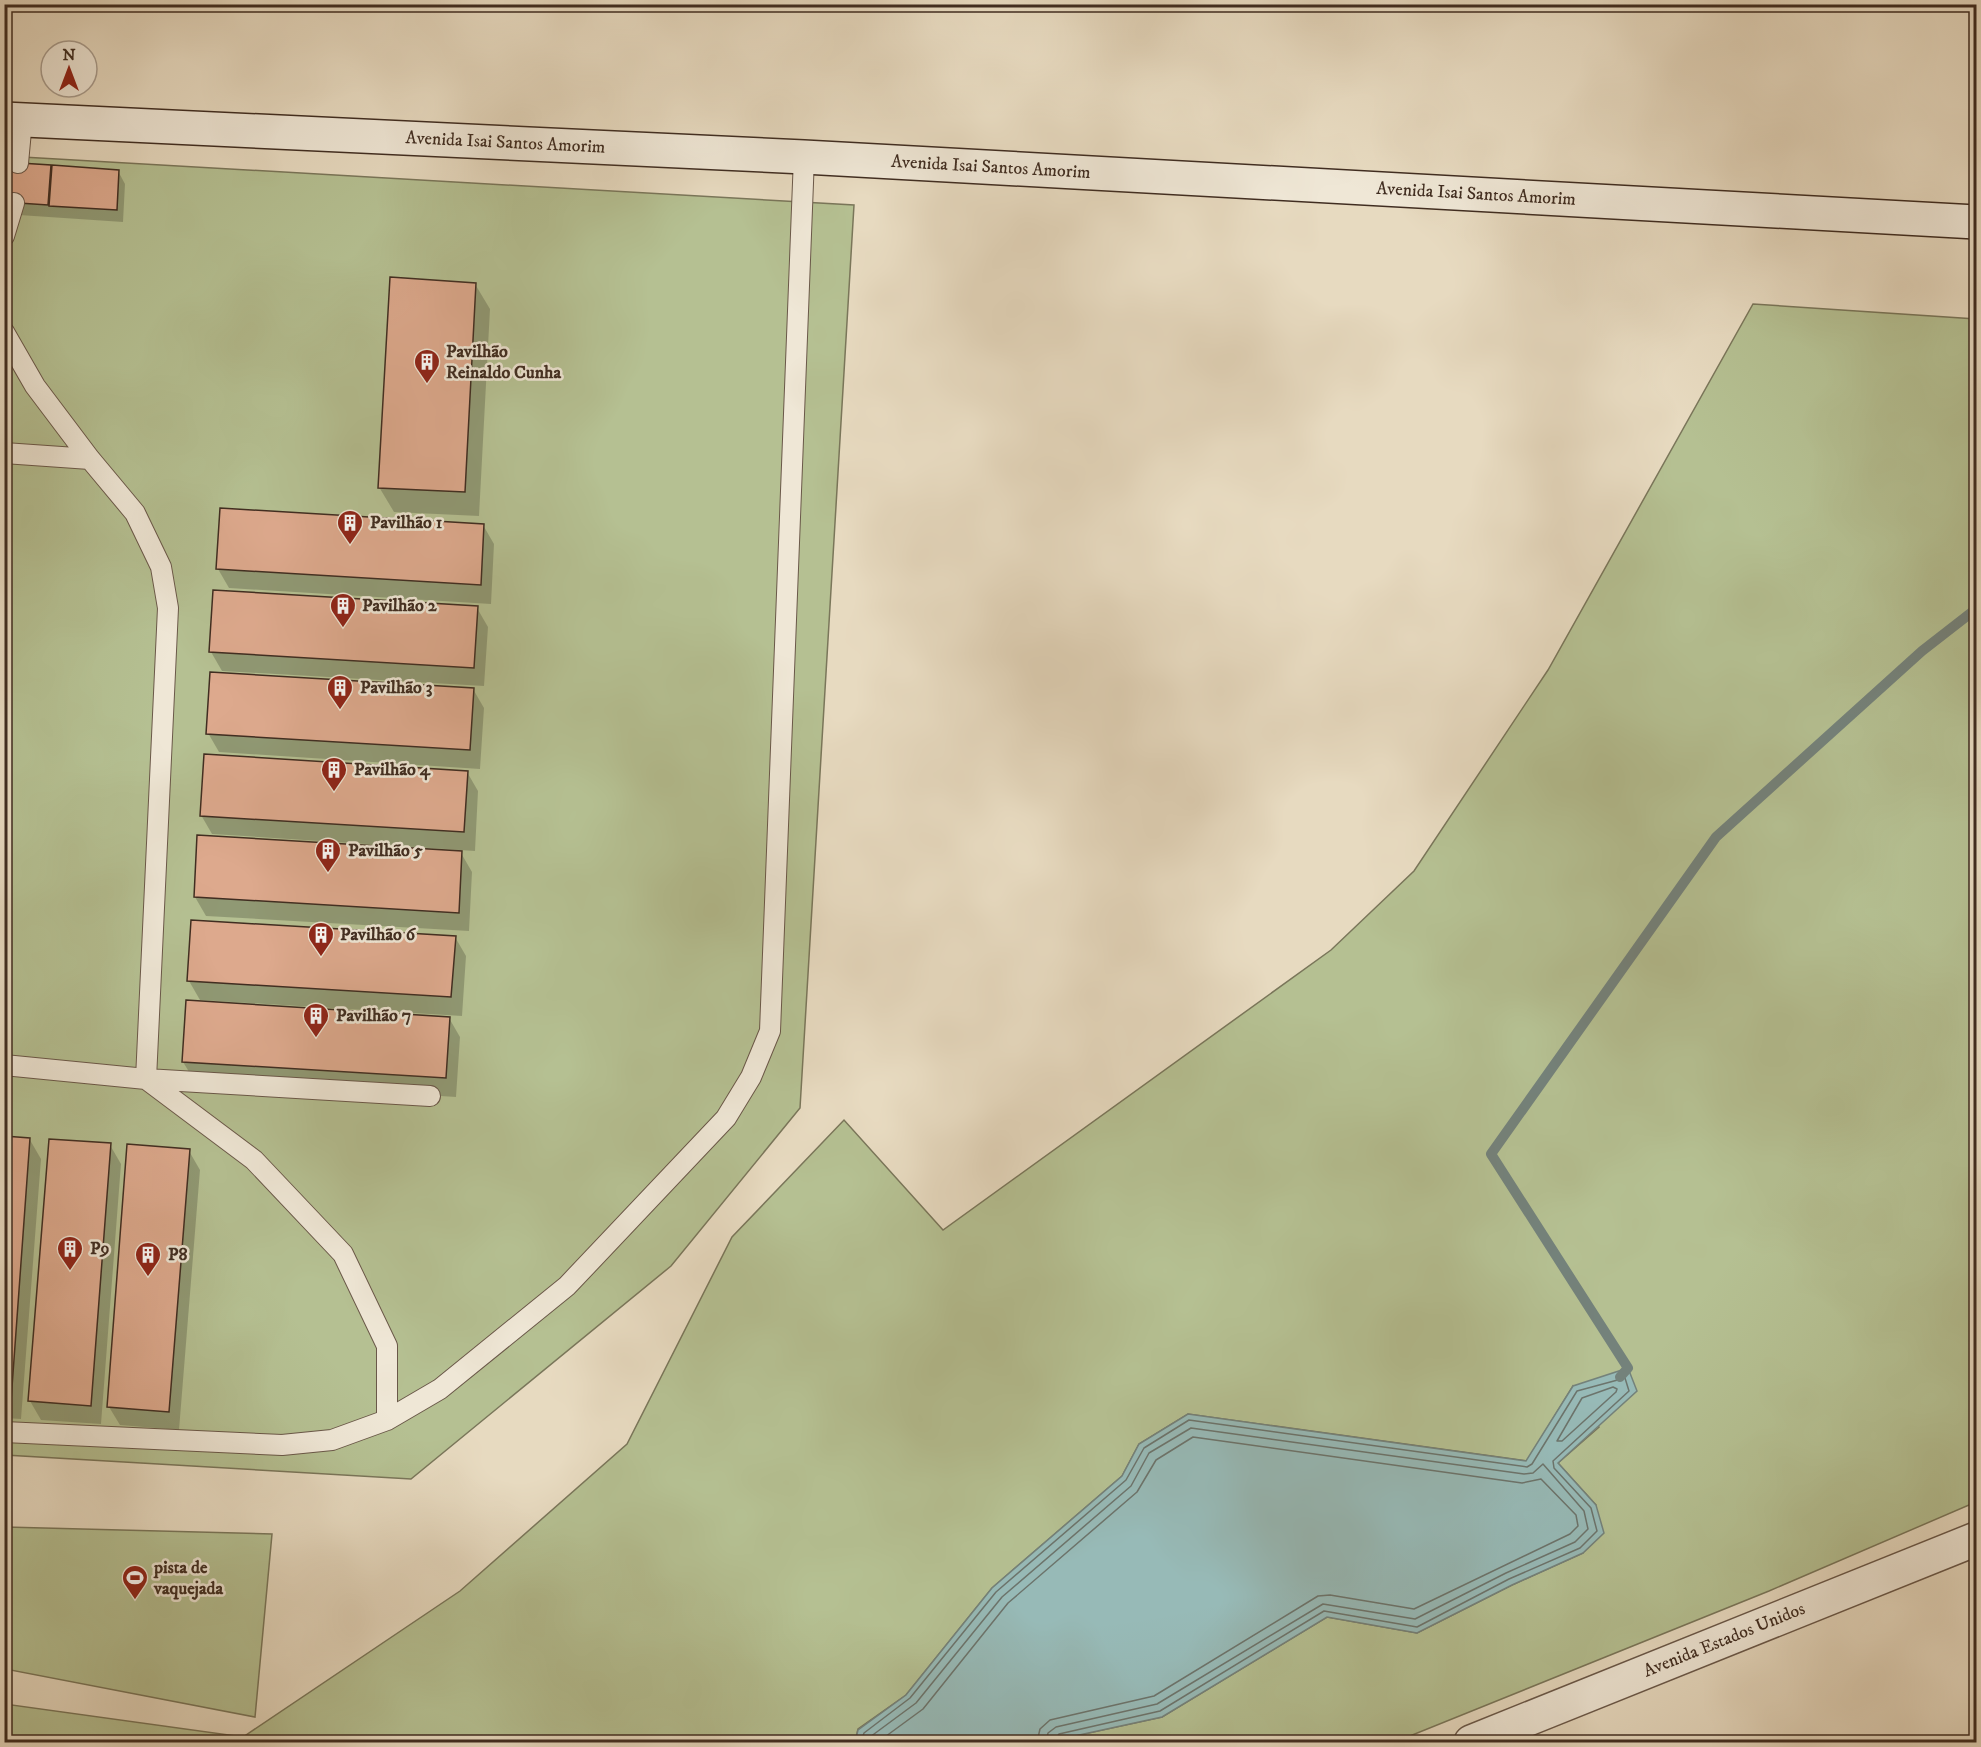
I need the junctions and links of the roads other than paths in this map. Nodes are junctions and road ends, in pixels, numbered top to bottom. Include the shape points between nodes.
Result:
1 (13, 119) edge
2 (804, 157) junction
3 (18, 163) dead end
4 (14, 203) dead end
5 (1977, 222) edge
6 (4, 236) edge
7 (4, 332) edge
8 (4, 453) edge
9 (90, 459) junction
10 (4, 1065) edge
11 (146, 1079) junction
12 (430, 1096) dead end
13 (387, 1420) junction
14 (4, 1432) edge
15 (1977, 1539) edge
16 (1471, 1743) edge

1 - 2 main road, Avenida Isai Santos Amorim
1 - 3 lane
2 - 5 main road, Avenida Isai Santos Amorim
2 - 13 lane via 770,1031 751,1077 726,1118 567,1286 440,1389
4 - 6 lane
7 - 9 lane via 34,386
8 - 9 lane
9 - 11 lane via 135,513 161,567 168,608
10 - 11 lane
11 - 12 lane
11 - 13 lane via 254,1160 343,1254 387,1346
13 - 14 lane via 332,1440 282,1445
15 - 16 main road, Avenida Estados Unidos

